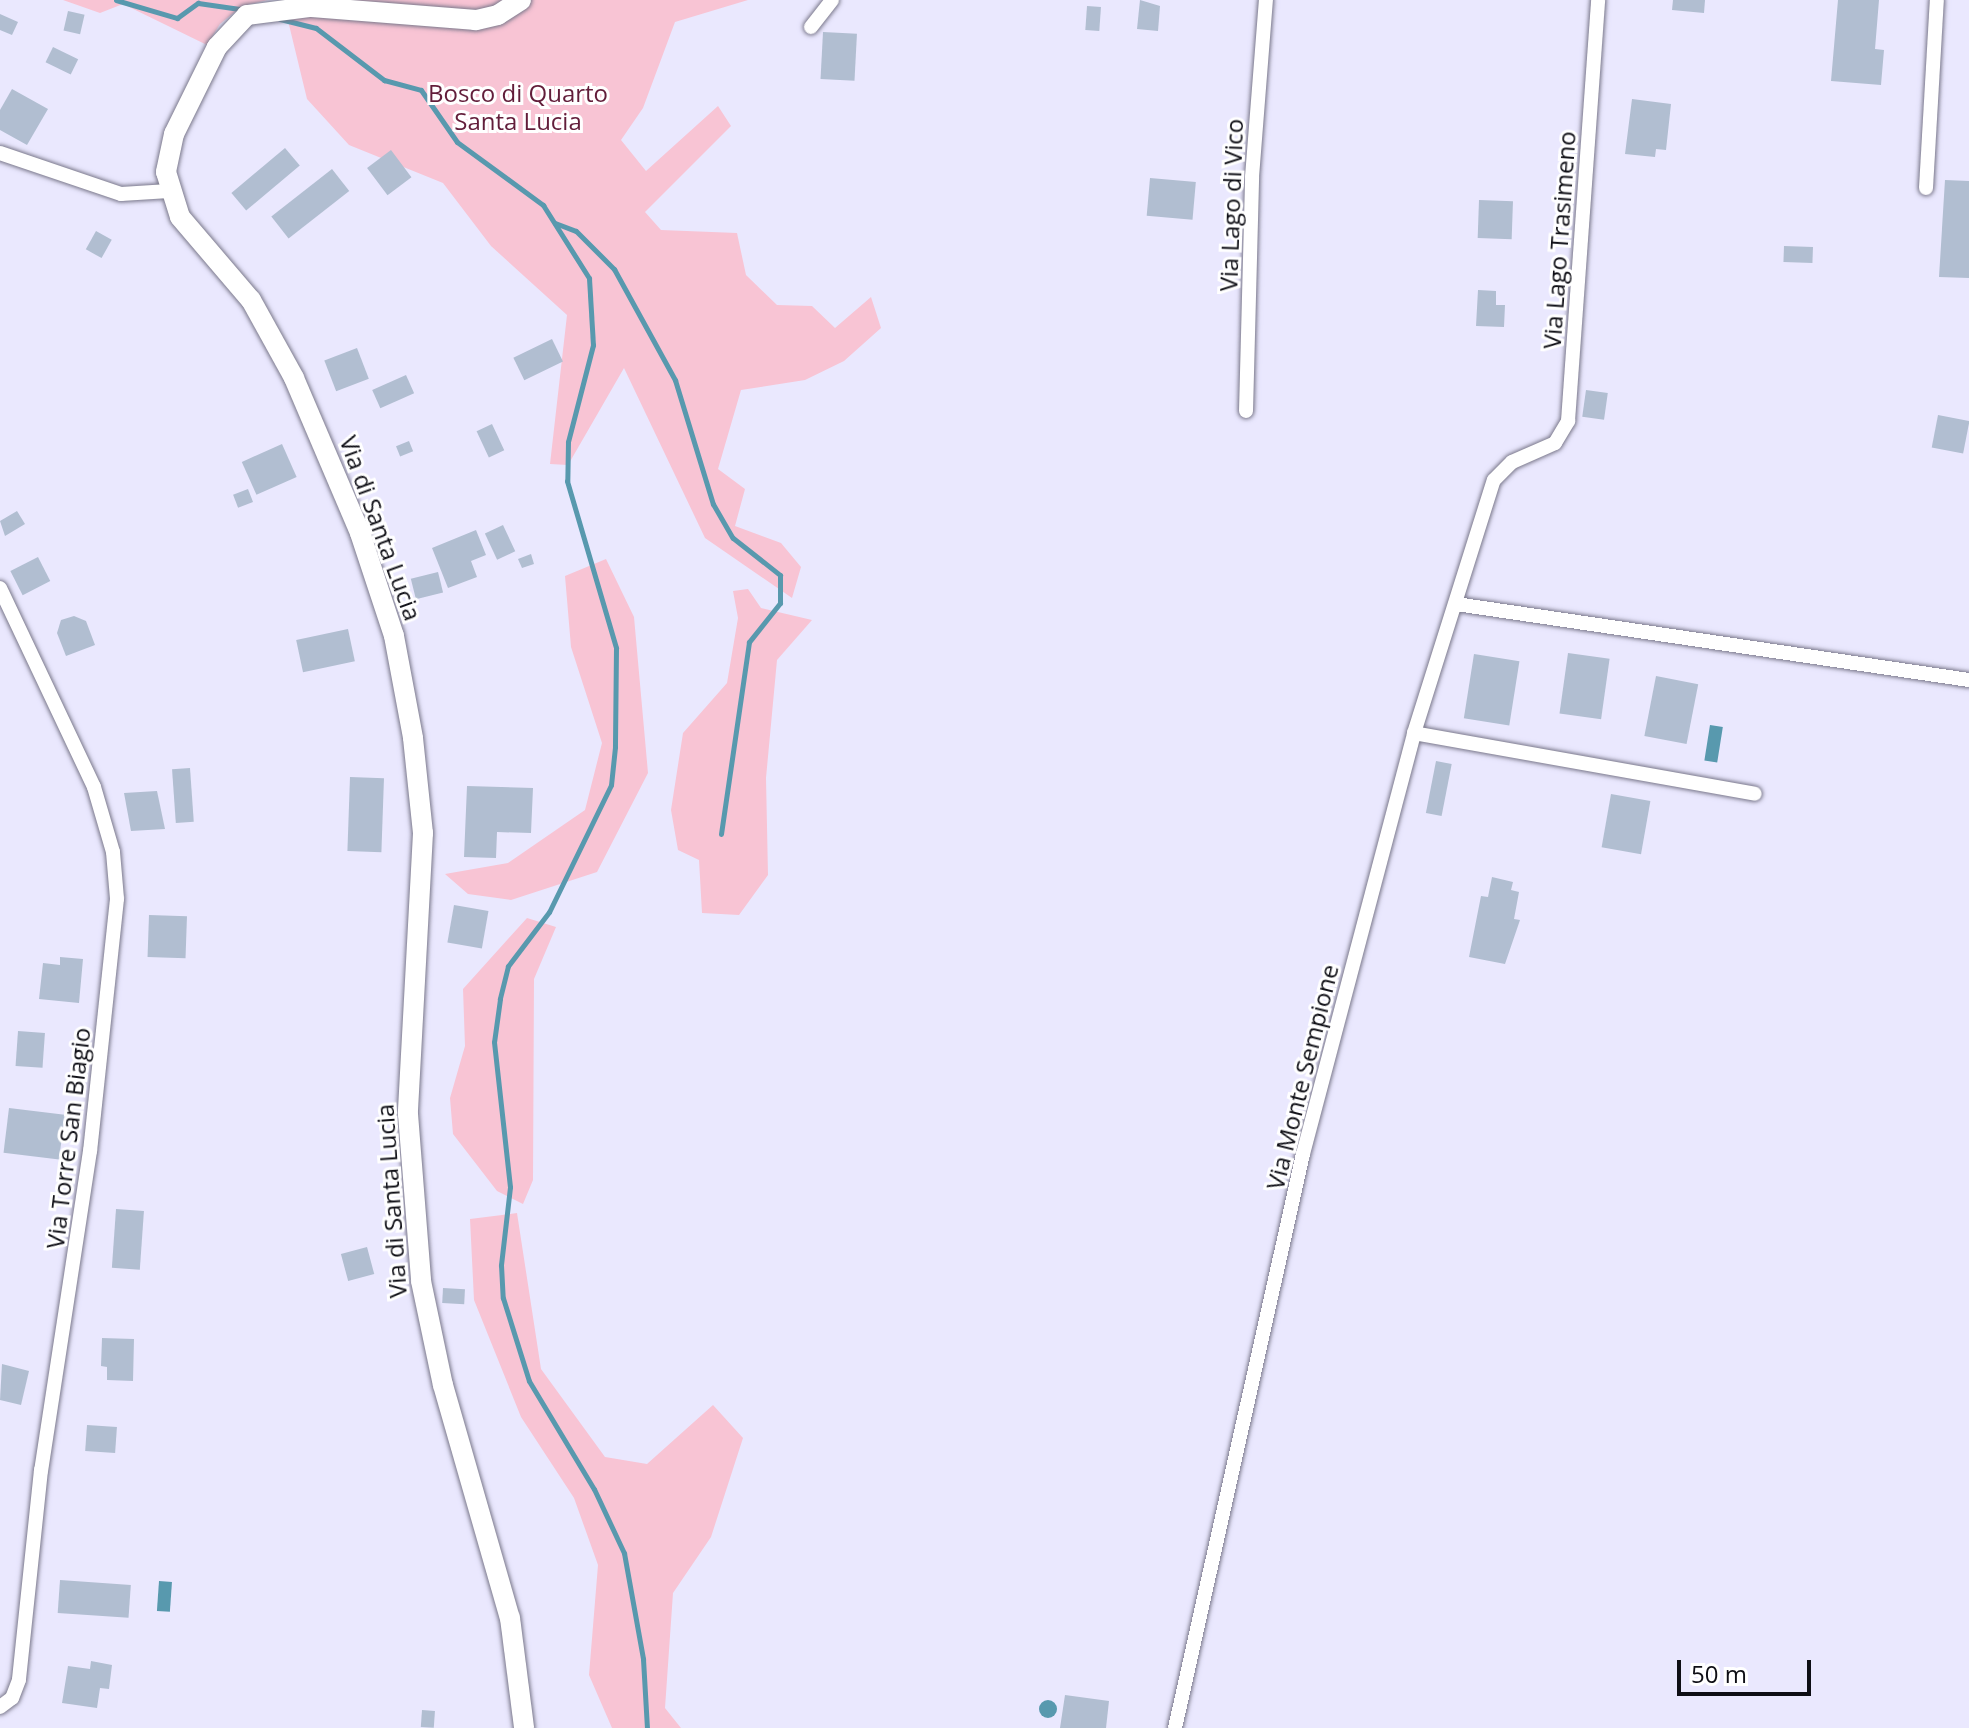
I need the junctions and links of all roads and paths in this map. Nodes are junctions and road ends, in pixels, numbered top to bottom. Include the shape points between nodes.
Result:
1 (521, 0) edge
2 (832, 0) edge
3 (1266, 0) edge
4 (1598, 0) edge
5 (1937, 0) edge
6 (811, 27) dead end
7 (0, 153) edge
8 (1926, 188) dead end
9 (169, 191) junction
10 (1246, 411) dead end
11 (1521, 457) joint
12 (0, 588) edge
13 (1456, 604) junction
14 (1969, 680) edge
15 (1414, 733) junction
16 (1755, 794) dead end
17 (0, 1707) edge
18 (524, 1728) edge
19 (1175, 1728) edge

1 - 9 street, Via di Santa Lucia via 498,15 476,20 309,7 251,13 217,47 174,134 167,157
2 - 6 street
3 - 10 street, Via Lago di Vico via 1252,177
4 - 11 street, Via Lago Trasimeno via 1568,421 1555,443
5 - 8 street
7 - 9 street via 121,194
9 - 18 street, Via di Santa Lucia via 186,225 251,300 288,367 360,533 394,636 423,833 408,1114 421,1281 448,1406 507,1606
11 - 13 street, Via Monte Sempione via 1505,466 1491,486
12 - 17 street, Via Torre San Biagio via 94,787 113,852 117,899 90,1151 41,1470 21,1665 14,1694
13 - 14 street
13 - 15 street, Via Monte Sempione
15 - 16 street
15 - 19 street, Via Monte Sempione via 1303,1154

